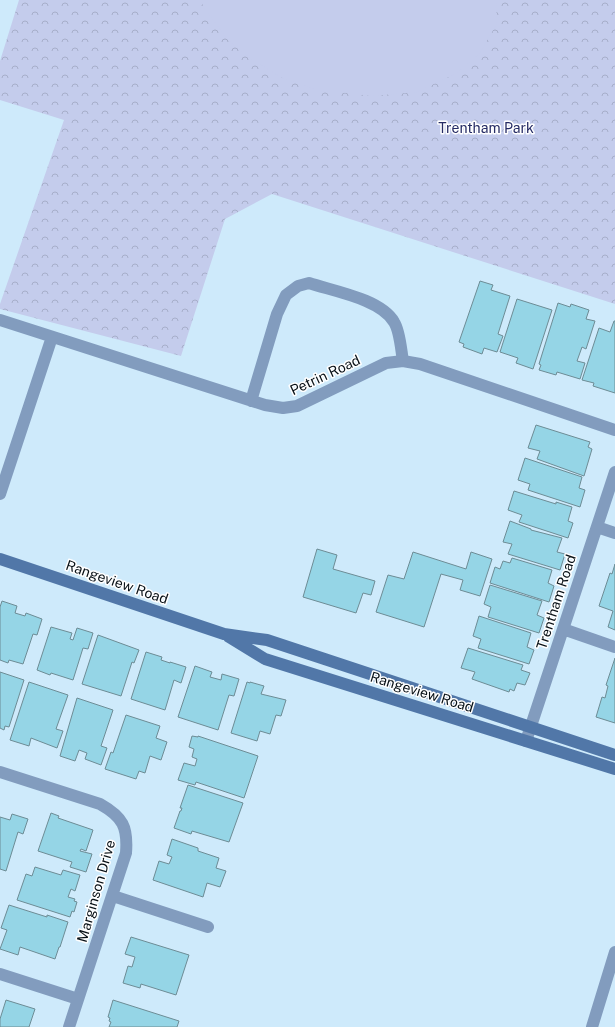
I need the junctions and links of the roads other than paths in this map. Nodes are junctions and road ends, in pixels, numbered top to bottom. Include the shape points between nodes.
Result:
1 (0, 320) edge
2 (52, 337) junction
3 (403, 361) junction
4 (251, 401) junction
5 (615, 430) edge
6 (615, 472) edge
7 (0, 494) edge
8 (597, 527) junction
9 (615, 533) edge
10 (0, 559) edge
11 (563, 629) junction
12 (224, 634) junction
13 (615, 647) edge
14 (530, 727) junction
15 (526, 741) junction
16 (615, 755) edge
17 (615, 769) edge
18 (0, 772) edge
19 (113, 896) junction
20 (208, 927) dead end
21 (615, 952) edge
22 (0, 974) edge
23 (78, 999) junction
24 (69, 1027) edge
25 (592, 1027) edge

1 - 2 street, Petrin Road
2 - 4 street, Petrin Road
2 - 7 street
3 - 4 street, Petrin Road via 386,363 297,406 283,408
3 - 4 street via 395,322 386,312 373,303 309,284 298,286 286,295 277,314
3 - 5 street, Petrin Road via 420,364
6 - 8 street, Trentham Road
8 - 9 street
8 - 11 street, Trentham Road
10 - 12 street, Rangeview Road
11 - 13 street
11 - 14 street, Trentham Road
12 - 14 street, Rangeview Road via 267,640
12 - 15 street, Rangeview Road via 265,659
14 - 15 street, Trentham Road
14 - 16 street, Rangeview Road
15 - 17 street, Rangeview Road
18 - 19 street, Marginson Drive via 100,804 112,811 122,822 127,838 126,853
19 - 20 street
19 - 23 street, Marginson Drive
21 - 25 street
22 - 23 street
23 - 24 street, Marginson Drive

